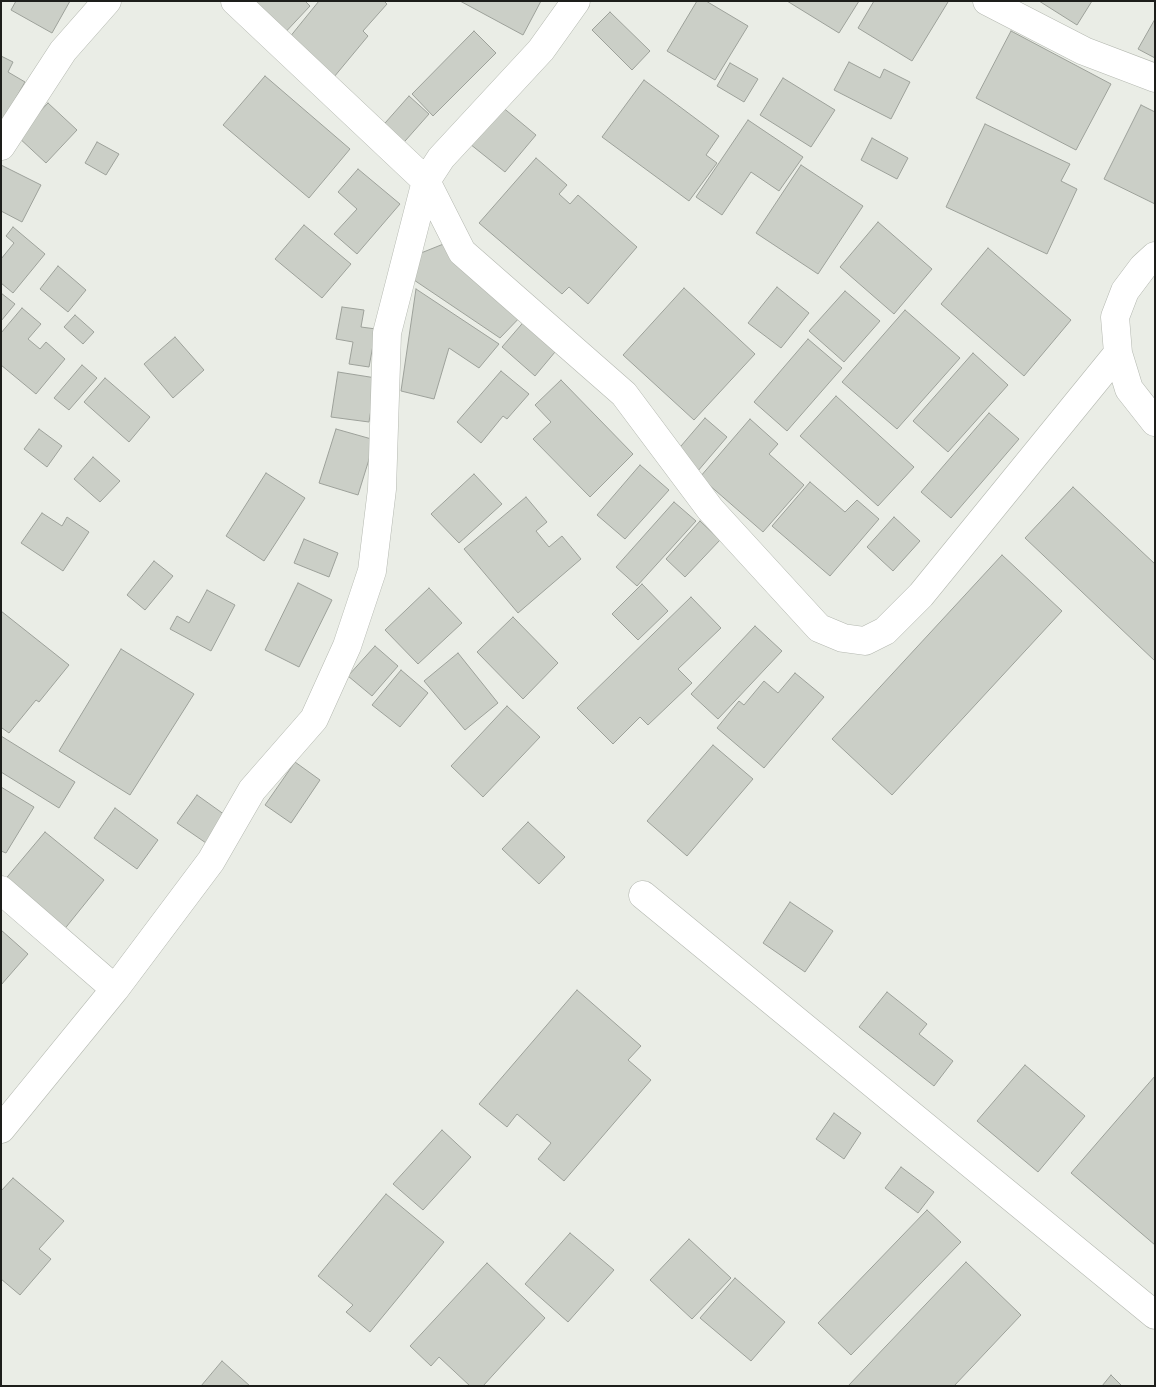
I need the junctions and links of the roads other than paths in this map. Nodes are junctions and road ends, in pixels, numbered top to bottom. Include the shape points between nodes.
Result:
1 (107, 1) edge
2 (235, 1) edge
3 (576, 1) edge
4 (987, 1) edge
5 (1155, 78) edge
6 (1, 146) edge
7 (426, 181) junction
8 (1155, 256) edge
9 (1118, 353) junction
10 (1155, 422) edge
11 (1, 890) edge
12 (643, 895) dead end
13 (115, 989) junction
14 (1, 1129) edge
15 (1155, 1315) edge

1 - 6 street via 63,51
2 - 7 street
3 - 7 street via 541,50 441,158
4 - 5 street via 1084,51
7 - 9 street via 462,252 624,394 710,509 819,628 843,638 865,641 885,631 921,595
7 - 13 street via 387,333 382,489 372,571 347,646 314,719 252,790 211,861
8 - 9 street via 1125,291 1115,318
9 - 10 street via 1128,389
11 - 13 street
12 - 15 street
13 - 14 street

